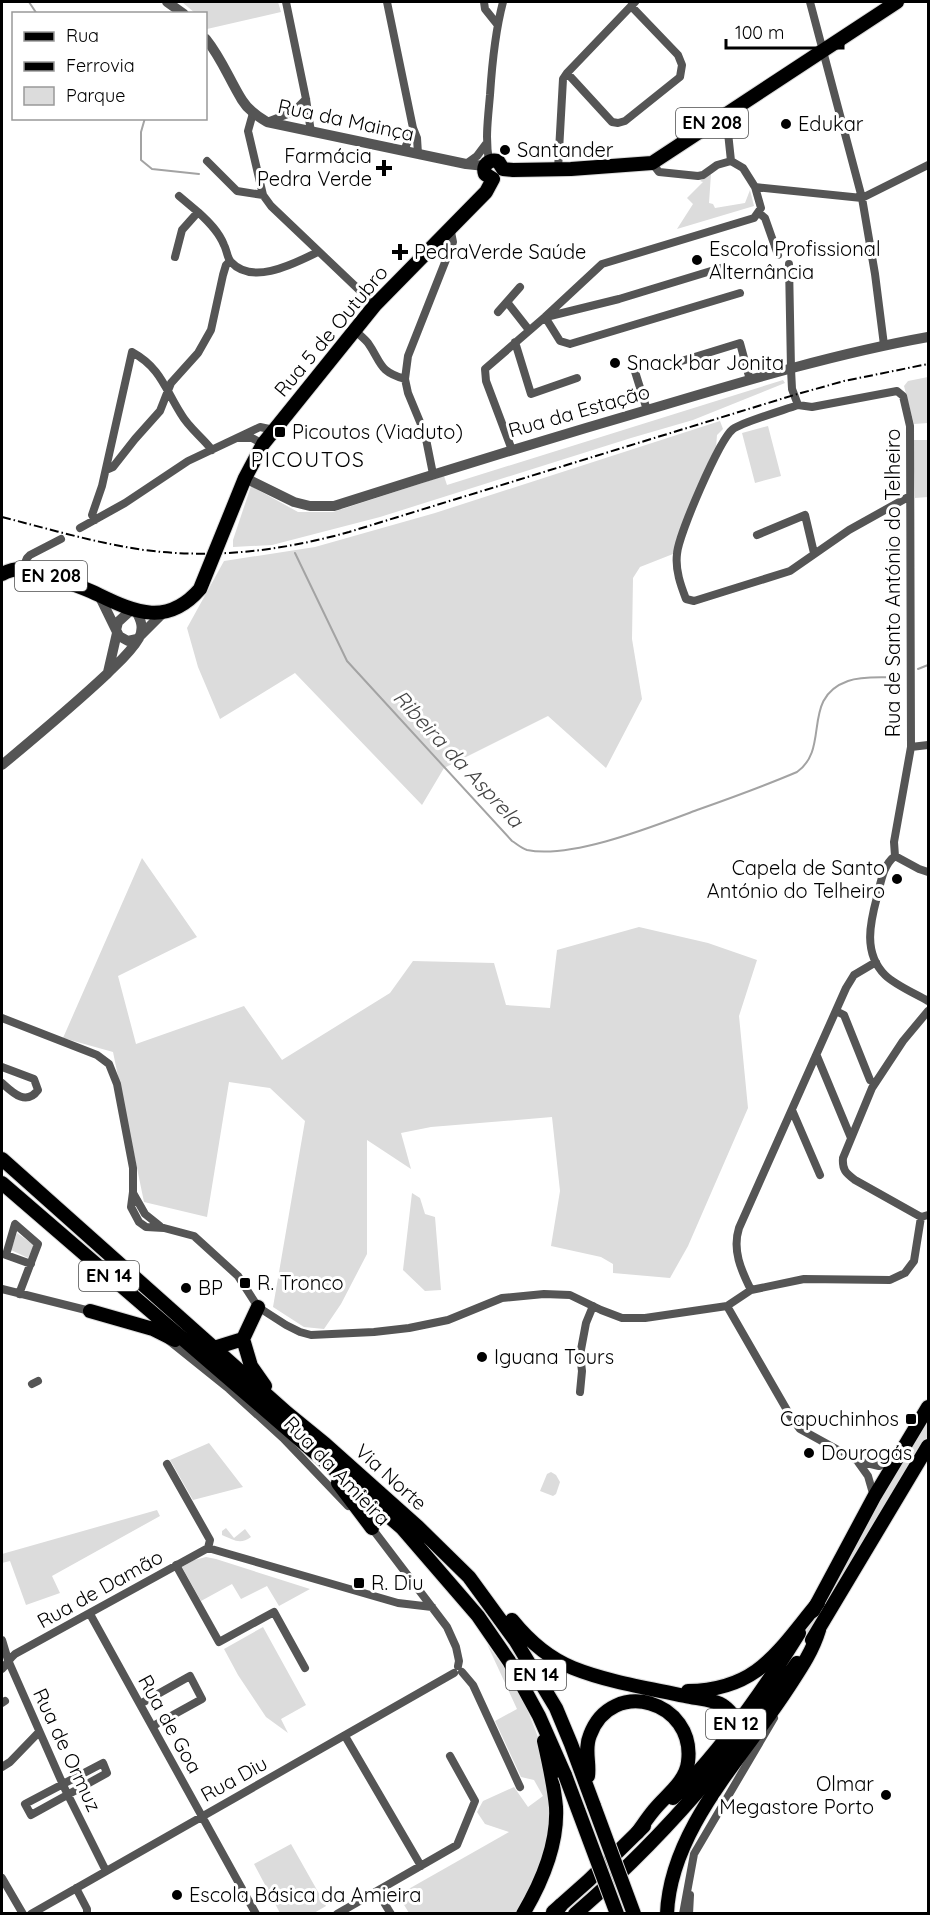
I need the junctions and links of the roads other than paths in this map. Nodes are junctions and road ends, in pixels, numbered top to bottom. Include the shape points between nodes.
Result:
1 (167, 2) edge
2 (286, 2) edge
3 (387, 2) edge
4 (484, 2) edge
5 (503, 2) edge
6 (810, 2) edge
7 (897, 2) edge
8 (633, 4) edge
9 (180, 12) edge
10 (497, 24) junction
11 (207, 40) edge
12 (824, 51) junction
13 (567, 73) junction
14 (306, 99) junction
15 (253, 113) junction
16 (723, 116) junction
17 (267, 122) junction
18 (412, 128) junction
19 (311, 132) junction
20 (486, 144) junction
21 (404, 151) junction
22 (418, 154) junction
23 (207, 161) dead end
24 (731, 161) junction
25 (652, 163) junction
26 (466, 164) junction
27 (487, 164) junction
28 (928, 165) edge
29 (558, 169) junction
30 (498, 174) junction
31 (755, 188) junction
32 (263, 195) junction
33 (178, 196) dead end
34 (862, 198) junction
35 (198, 213) junction
36 (759, 213) junction
37 (450, 228) junction
38 (318, 252) junction
39 (778, 255) dead end
40 (175, 257) dead end
41 (230, 261) junction
42 (789, 264) dead end
43 (724, 267) dead end
44 (520, 287) dead end
45 (740, 293) dead end
46 (507, 302) junction
47 (375, 304) junction
48 (498, 312) dead end
49 (545, 317) junction
50 (354, 329) junction
51 (529, 330) junction
52 (928, 337) edge
53 (515, 342) junction
54 (884, 345) junction
55 (632, 362) dead end
56 (675, 363) dead end
57 (791, 369) junction
58 (405, 378) junction
59 (577, 378) dead end
60 (750, 380) junction
61 (169, 391) junction
62 (798, 405) junction
63 (647, 410) junction
64 (274, 430) junction
65 (239, 438) junction
66 (263, 444) junction
67 (212, 450) junction
68 (512, 450) junction
69 (106, 470) junction
70 (433, 474) junction
71 (244, 478) junction
72 (910, 496) junction
73 (95, 520) junction
74 (80, 528) dead end
75 (757, 536) dead end
76 (61, 539) dead end
77 (814, 553) junction
78 (23, 568) junction
79 (2, 574) edge
80 (99, 595) junction
81 (134, 611) junction
82 (164, 612) junction
83 (117, 631) junction
84 (138, 638) junction
85 (108, 672) junction
86 (928, 745) edge
87 (911, 747) junction
88 (2, 765) edge
89 (895, 856) junction
90 (928, 872) edge
91 (876, 962) junction
92 (928, 1001) edge
93 (836, 1011) junction
94 (928, 1011) edge
95 (2, 1018) edge
96 (817, 1056) junction
97 (2, 1067) edge
98 (870, 1080) dead end
99 (2, 1083) edge
100 (792, 1110) junction
101 (851, 1138) junction
102 (2, 1159) edge
103 (820, 1175) dead end
104 (2, 1183) edge
105 (925, 1216) edge
106 (31, 1264) junction
107 (2, 1289) edge
108 (751, 1290) junction
109 (19, 1294) junction
110 (593, 1306) junction
111 (727, 1306) junction
112 (258, 1307) junction
113 (90, 1311) joint
114 (153, 1329) junction
115 (243, 1339) junction
116 (214, 1348) junction
117 (216, 1369) junction
118 (580, 1392) dead end
119 (928, 1407) edge
120 (287, 1413) junction
121 (928, 1446) edge
122 (316, 1455) junction
123 (896, 1459) junction
124 (858, 1461) junction
125 (166, 1464) dead end
126 (874, 1497) junction
127 (372, 1528) junction
128 (208, 1548) junction
129 (176, 1565) junction
130 (469, 1577) junction
131 (818, 1603) junction
132 (432, 1607) junction
133 (90, 1614) junction
134 (819, 1630) junction
135 (2, 1641) edge
136 (5, 1659) edge
137 (305, 1668) dead end
138 (2, 1669) edge
139 (458, 1670) junction
140 (794, 1679) junction
141 (662, 1691) junction
142 (140, 1704) junction
143 (539, 1716) junction
144 (736, 1724) junction
145 (153, 1726) junction
146 (39, 1732) junction
147 (345, 1736) junction
148 (450, 1756) dead end
149 (728, 1756) junction
150 (2, 1767) edge
151 (62, 1784) junction
152 (586, 1784) junction
153 (520, 1786) dead end
154 (68, 1795) junction
155 (202, 1816) junction
156 (637, 1833) junction
157 (421, 1866) junction
158 (106, 1871) junction
159 (2, 1878) edge
160 (689, 1880) junction
161 (76, 1888) junction
162 (377, 1891) junction
163 (556, 1911) edge
164 (337, 1913) edge
165 (23, 1914) edge
166 (31, 1914) edge
167 (87, 1914) edge
168 (256, 1914) edge
169 (391, 1914) edge
170 (523, 1914) edge
171 (575, 1914) edge
172 (617, 1914) edge
173 (634, 1914) edge
174 (667, 1914) edge
175 (683, 1914) edge
176 (690, 1914) edge

1 - 9 street
2 - 14 street
3 - 18 street
4 - 10 street
5 - 10 street
6 - 12 street
7 - 12 main road, EN 208
8 - 13 street
8 - 13 street via 678,56 682,65 680,77 618,123 612,122
10 - 20 street
11 - 15 street, Rua da Mainça via 242,102
12 - 16 main road, EN 208
12 - 34 street
13 - 29 street via 563,79
14 - 17 street via 293,112
14 - 19 street
15 - 17 street, Rua da Mainça
15 - 32 street via 248,131
16 - 24 street
16 - 25 main road, EN 208
17 - 19 street, Rua da Mainça
18 - 21 street
18 - 22 street
19 - 21 street, Rua da Mainça
20 - 26 street
20 - 27 street
21 - 22 street, Rua da Mainça
22 - 26 street, Rua da Mainça
23 - 32 street via 237,191
24 - 25 street via 698,176 659,172
24 - 31 street via 742,168
25 - 29 main road, EN 208
26 - 27 street, Rua da Mainça
27 - 30 main road via 498,161
28 - 34 street
29 - 30 main road, EN 208
30 - 37 main road, Rua 5 de Outubro / EN 208
31 - 34 street
31 - 36 street
32 - 38 street
33 - 35 street
34 - 54 street
35 - 40 street via 182,230
35 - 41 street via 213,226
36 - 39 street via 765,218
36 - 49 street via 754,218 602,264
37 - 47 main road, Rua 5 de Outubro / EN 208
37 - 58 street via 453,242 408,356
38 - 41 street via 268,271 243,270
38 - 47 street
41 - 61 street via 223,275 211,330
42 - 57 street
43 - 49 street
44 - 46 street
45 - 49 street via 570,344 560,341
46 - 48 street
46 - 51 street
47 - 50 main road, Rua 5 de Outubro / EN 208
49 - 51 street
50 - 58 street via 385,370
50 - 64 main road, Rua 5 de Outubro / EN 208
51 - 53 street
52 - 54 street, Rua da Estação
53 - 59 street via 531,394
53 - 68 street via 485,369
54 - 57 street, Rua da Estação
55 - 63 street
56 - 60 street via 740,344
57 - 60 street, Rua da Estação
57 - 62 street
58 - 70 street
60 - 63 street, Rua da Estação
61 - 67 street via 180,414
61 - 69 street via 160,411 113,467
61 - 69 street via 143,358 132,352
62 - 72 street, Rua de Santo António do Telheiro via 812,407 897,391 903,396 910,426
62 - 77 street via 734,428 723,441 676,554 679,582 686,599 694,601 790,570
63 - 68 street, Rua da Estação
64 - 65 street via 260,427
64 - 66 main road, Rua 5 de Outubro / EN 208
65 - 66 street via 252,438
65 - 67 street
66 - 71 main road, Rua 5 de Outubro / EN 208
67 - 73 street
68 - 70 street, Rua da Estação
69 - 73 street via 92,515
70 - 71 street, Rua da Estação via 334,506 294,502
71 - 82 main road, Rua 5 de Outubro / EN 208 via 200,589 185,603
72 - 77 street
72 - 87 street, Rua de Santo António do Telheiro
73 - 74 street
75 - 77 street via 805,515
76 - 78 street, EN 208 via 30,555
78 - 79 main road, EN 208
78 - 80 main road, Rua 5 de Outubro / EN 208
80 - 81 main road, Rua 5 de Outubro / EN 208
80 - 83 street
81 - 82 main road, Rua 5 de Outubro / EN 208
81 - 83 street via 118,622
81 - 84 street via 141,625
82 - 84 street
83 - 84 street via 125,641
83 - 85 street
84 - 85 street
85 - 88 street
86 - 87 street
87 - 89 street, Rua de Santo António do Telheiro
89 - 90 street
89 - 91 street via 887,862 869,934
91 - 92 street via 885,975
91 - 93 street via 854,975
93 - 96 street
93 - 98 street via 844,1015
94 - 101 street via 872,1088
95 - 112 street via 97,1055 109,1064 117,1084 133,1168 133,1192 145,1214 164,1228 194,1236 238,1276
96 - 100 street
96 - 101 street
97 - 99 street via 34,1079 38,1090 22,1098
100 - 103 street
100 - 108 street via 736,1237 738,1259
101 - 105 street via 843,1158 845,1172
102 - 116 main road, Via Norte / EN 14
104 - 117 main road, Via Norte / EN 14
105 - 108 street via 914,1261 905,1273 890,1280 804,1279
106 - 106 street via 38,1244 15,1224 6,1255
106 - 109 street
107 - 109 street
108 - 111 street
109 - 113 street
110 - 111 street via 622,1317 645,1318
110 - 112 street via 570,1295 502,1298 448,1320 374,1332 323,1335 300,1332
110 - 118 street via 580,1355
111 - 124 street via 800,1429
112 - 115 main road
113 - 114 main road
114 - 117 main road
114 - 127 street, Rua da Amieira via 274,1430
115 - 116 main road
115 - 120 main road via 258,1378
116 - 120 main road, Via Norte / EN 14
117 - 122 main road, Via Norte / EN 14
119 - 123 main road, EN 12
120 - 130 main road, Via Norte / EN 14 via 418,1527
121 - 134 main road, EN 12
122 - 127 main road
122 - 143 main road, Via Norte / EN 14 via 402,1528 447,1579 509,1661
123 - 124 street via 879,1466
123 - 126 main road, EN 12
124 - 126 street via 868,1476
125 - 128 street via 210,1540
126 - 131 main road, EN 12
127 - 132 street, Rua da Amieira
128 - 129 street, Rua de Damão
128 - 132 street via 398,1603
129 - 133 street, Rua de Damão
129 - 137 street via 219,1642 274,1612
130 - 141 main road via 478,1580 527,1639 556,1660 575,1669
130 - 152 main road, Via Norte / EN 14 via 515,1640 556,1708
131 - 141 main road via 779,1652 734,1684 709,1691
131 - 144 main road, EN 12
132 - 139 street, Rua da Amieira via 452,1638
133 - 136 street, Rua de Damão
133 - 142 street, Rua de Goa
134 - 140 main road via 813,1649
134 - 149 main road, EN 12
135 - 136 street, Rua de Ormuz
136 - 138 street, Rua de Damão
136 - 146 street, Rua de Ormuz
139 - 147 street, Rua Diu
139 - 153 street, Rua da Amieira via 473,1685
140 - 160 street via 694,1854
140 - 174 main road via 694,1827 672,1879
141 - 144 main road via 725,1707
142 - 145 street, Rua de Goa
142 - 145 street via 190,1676 202,1699
143 - 170 main road via 554,1789 555,1832 542,1875
143 - 172 main road, Via Norte / EN 14, bridge
144 - 149 main road
144 - 156 main road, EN 12 via 688,1783
145 - 155 street, Rua de Goa
146 - 150 street
146 - 151 street, Rua de Ormuz
147 - 155 street, Rua Diu
147 - 157 street
148 - 157 street via 475,1801 457,1845
149 - 171 main road, EN 12 via 622,1872
151 - 154 street, Rua de Ormuz
151 - 154 street via 25,1804 31,1815
151 - 154 street via 103,1763 107,1773
152 - 156 main road via 590,1734 611,1707 645,1702 662,1707 678,1720 685,1734 688,1763 681,1779
152 - 173 main road, Via Norte / EN 14, bridge
154 - 158 street, Rua de Ormuz
155 - 158 street, Rua Diu
155 - 168 street, Rua de Goa
156 - 163 main road, EN 12
157 - 162 street
158 - 161 street, Rua Diu
159 - 165 street
160 - 175 street
160 - 176 street
161 - 166 street, Rua Diu
161 - 167 street
162 - 164 street
162 - 169 street

